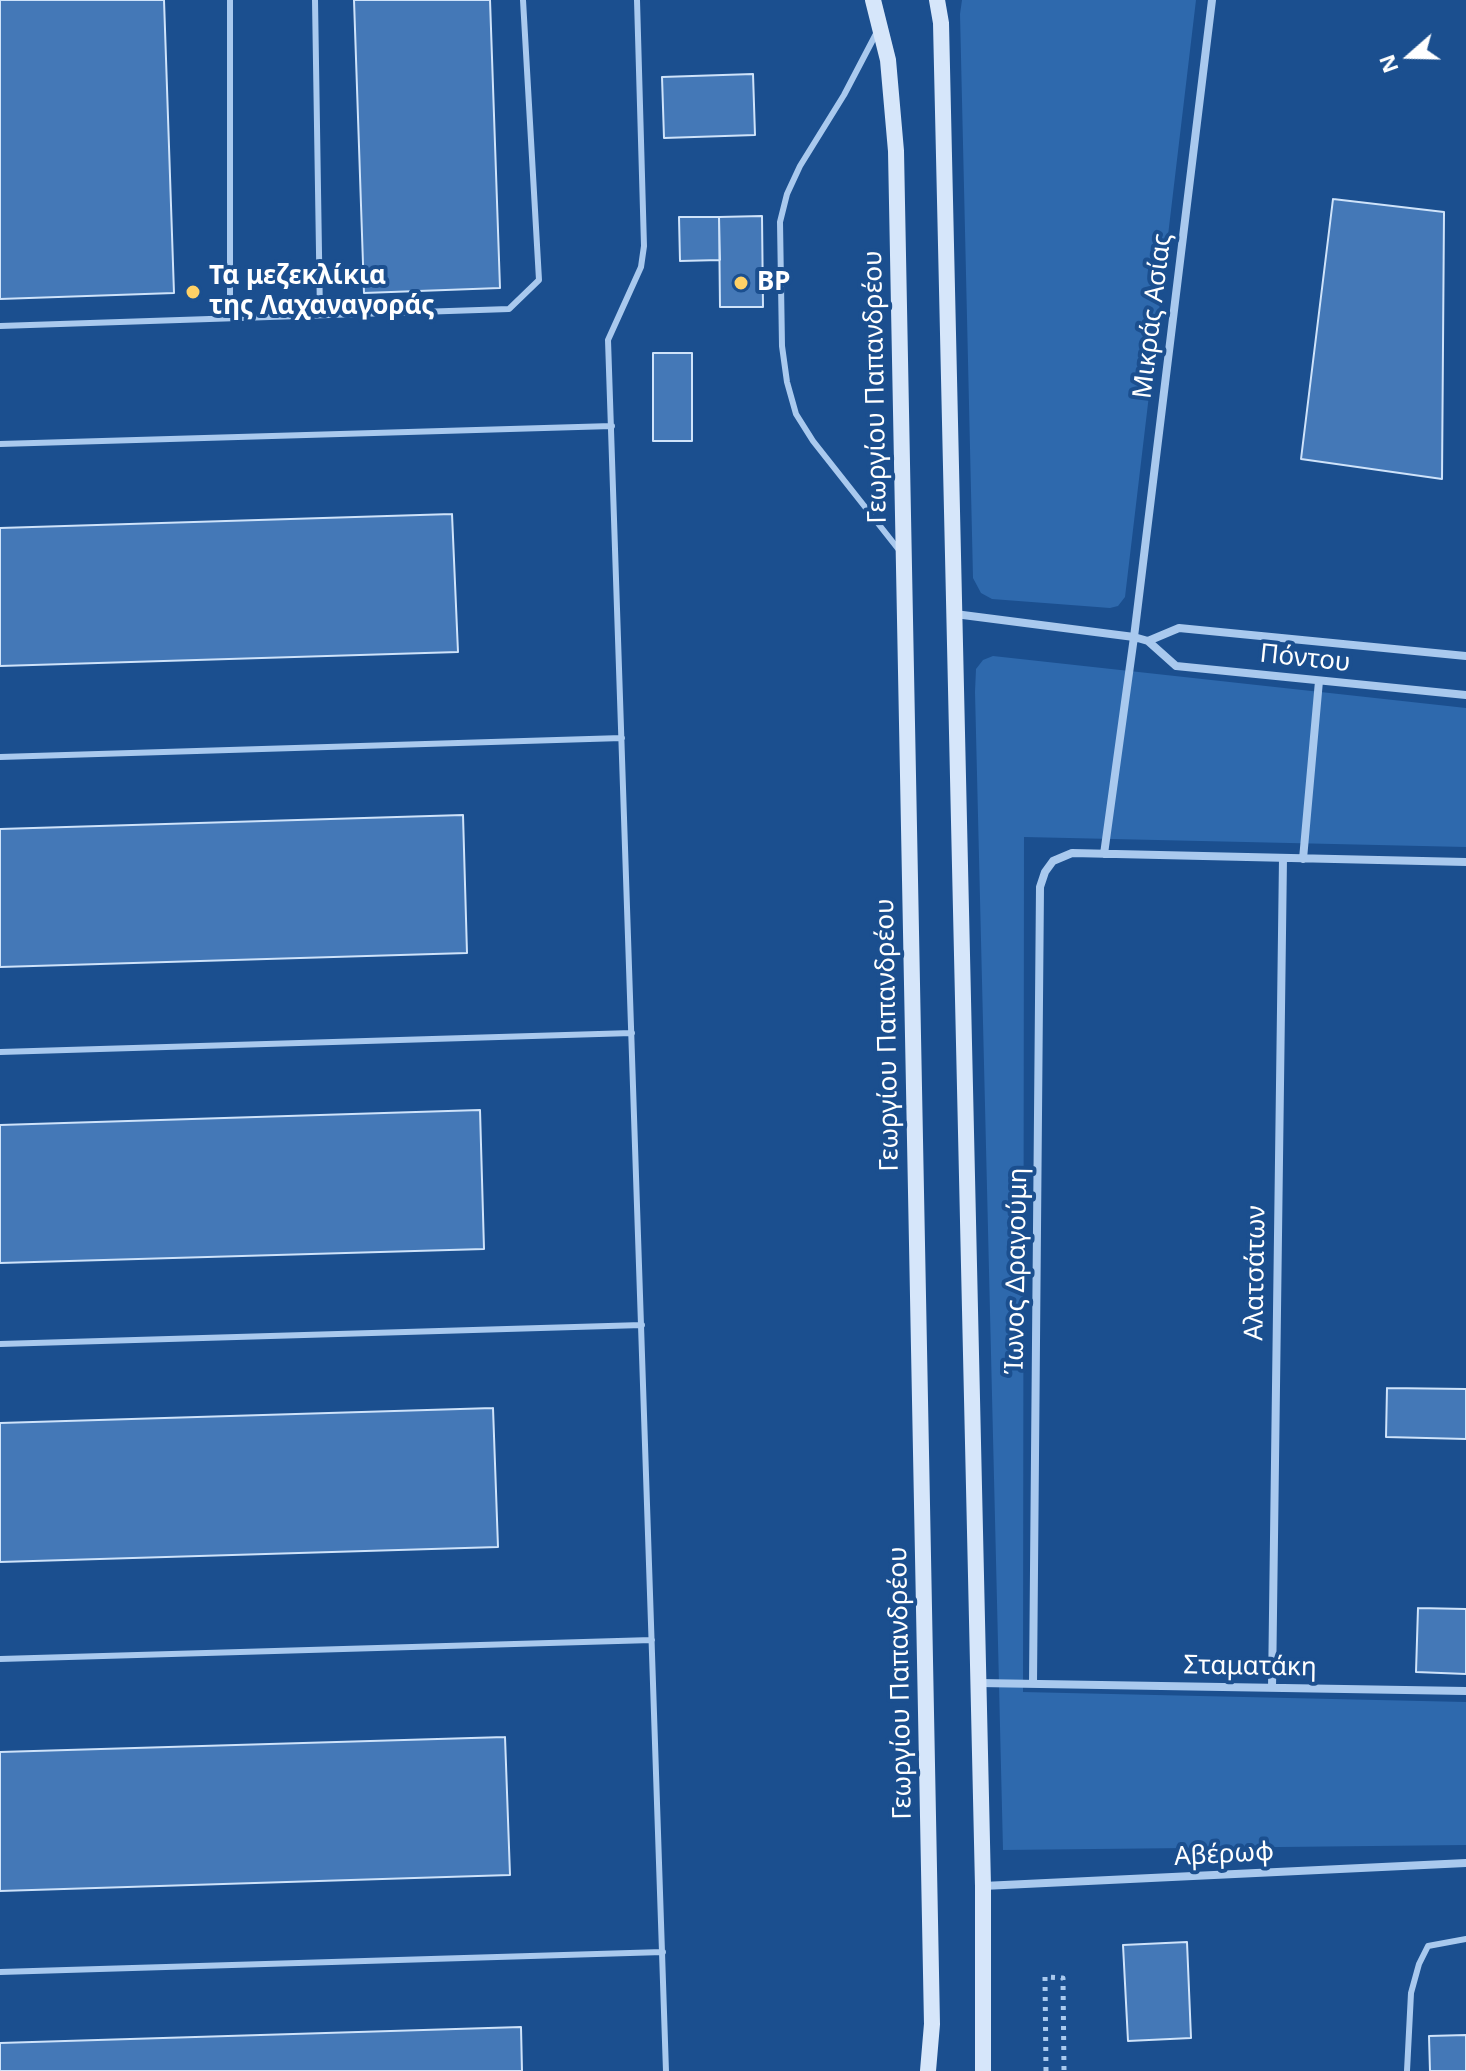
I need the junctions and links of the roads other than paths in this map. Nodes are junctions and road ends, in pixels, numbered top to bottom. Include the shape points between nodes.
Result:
1 (230, 0) edge
2 (315, 0) edge
3 (523, 0) edge
4 (637, 0) edge
5 (873, 0) edge
6 (1212, 0) edge
7 (938, 1) edge
8 (880, 27) junction
9 (320, 315) junction
10 (230, 318) junction
11 (0, 326) edge
12 (612, 426) junction
13 (0, 444) edge
14 (903, 556) junction
15 (954, 614) junction
16 (1134, 637) junction
17 (1148, 641) junction
18 (1466, 656) edge
19 (1319, 681) junction
20 (1466, 695) edge
21 (622, 738) junction
22 (0, 757) edge
23 (1104, 854) junction
24 (1283, 858) junction
25 (1303, 859) junction
26 (1466, 862) edge
27 (632, 1033) junction
28 (0, 1052) edge
29 (642, 1325) junction
30 (0, 1344) edge
31 (652, 1640) junction
32 (0, 1659) edge
33 (978, 1683) junction
34 (1033, 1683) junction
35 (1272, 1688) junction
36 (1466, 1691) edge
37 (1466, 1863) edge
38 (983, 1886) junction
39 (1466, 1939) edge
40 (663, 1952) junction
41 (0, 1972) edge
42 (666, 2071) edge
43 (928, 2071) edge
44 (983, 2071) edge
45 (1407, 2071) edge

1 - 10 lane
2 - 9 lane
3 - 9 lane via 539,280 509,309
4 - 12 lane via 644,246 641,267 608,340
5 - 8 street, Γεωργίου Παπανδρέου
6 - 16 street, Μικράς Ασίας
7 - 15 street
8 - 14 street, Γεωργίου Παπανδρέου via 896,151
8 - 14 lane via 787,194 780,222 782,346 796,414
9 - 10 lane
10 - 11 lane
12 - 13 lane
12 - 21 lane
14 - 43 street, Γεωργίου Παπανδρέου via 931,2008
15 - 16 street, Πόντου
15 - 33 street
16 - 17 street, Πόντου
16 - 23 street, Μικράς Ασίας
17 - 18 street, Πόντου via 1179,628
17 - 19 street, Πόντου via 1176,666
19 - 20 street, Πόντου
19 - 25 street
21 - 22 lane
21 - 27 lane
23 - 24 street
23 - 34 street, Ίωνος Δραγούμη via 1072,853 1053,861 1040,887
24 - 25 street
24 - 35 street, Αλατσάτων
25 - 26 street
27 - 28 lane
27 - 29 lane
29 - 30 lane
29 - 31 lane
31 - 32 lane
31 - 40 lane
33 - 34 street, Σταματάκη
33 - 38 street
34 - 35 street, Σταματάκη
35 - 36 street, Σταματάκη
37 - 38 street, Αβέρωφ
38 - 44 street
39 - 45 lane via 1428,1946 1419,1964 1411,1993
40 - 41 lane
40 - 42 lane

